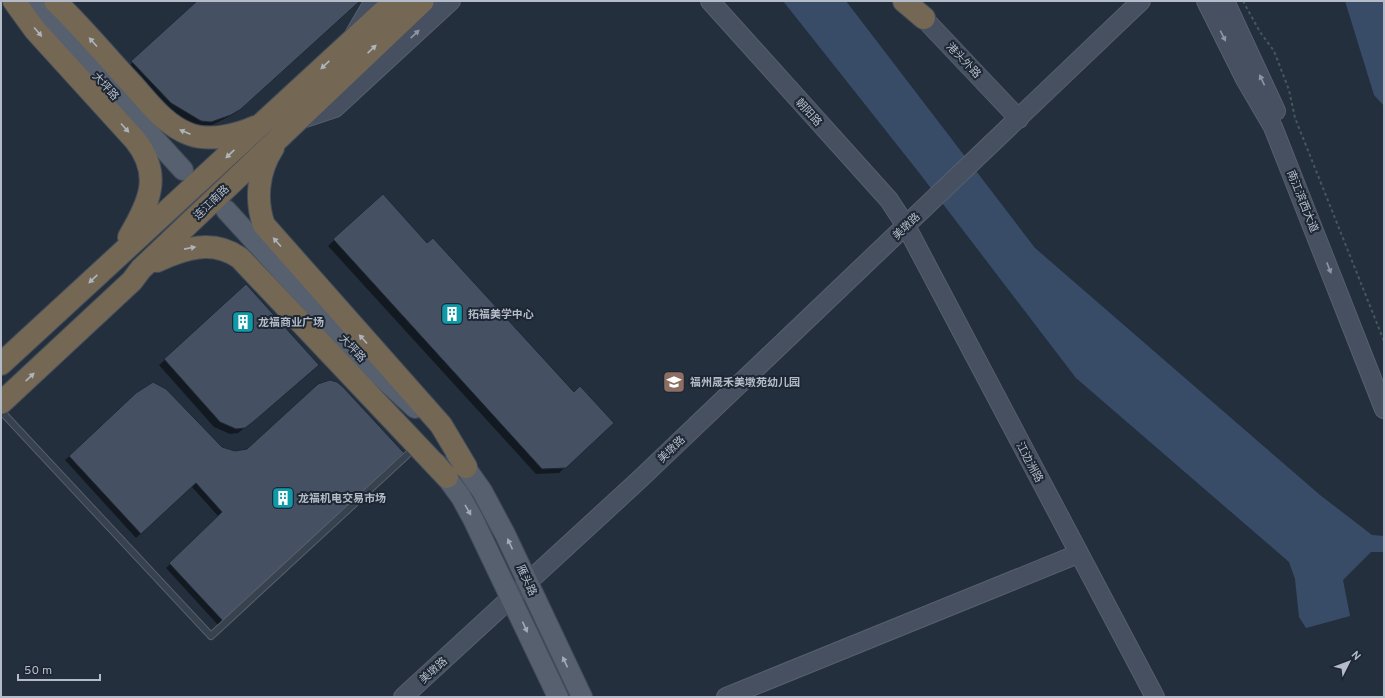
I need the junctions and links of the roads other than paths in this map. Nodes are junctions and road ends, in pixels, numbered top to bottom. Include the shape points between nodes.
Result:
1 (14, 1) edge
2 (29, 1) edge
3 (37, 1) edge
4 (55, 1) edge
5 (423, 1) edge
6 (451, 1) edge
7 (710, 1) edge
8 (904, 1) edge
9 (908, 1) edge
10 (1141, 1) edge
11 (1206, 1) edge
12 (1225, 1) edge
13 (388, 9) edge
14 (924, 18) junction
15 (1019, 119) junction
16 (263, 123) junction
17 (288, 129) junction
18 (906, 226) junction
19 (118, 256) junction
20 (141, 269) junction
21 (1, 364) edge
22 (1384, 375) edge
23 (1, 403) edge
24 (1384, 409) edge
25 (1, 411) edge
26 (407, 455) dead end
27 (466, 467) junction
28 (447, 477) junction
29 (1078, 554) junction
30 (528, 583) junction
31 (512, 598) junction
32 (403, 697) edge
33 (558, 697) edge
34 (582, 697) edge
35 (726, 697) edge
36 (1154, 697) edge

1 -> 19 highway via 35,30 135,140 147,159 151,179 150,196 141,218
2 - 3 main road, 大坪路 via 185,168
16 -> 4 highway via 238,133 215,136 191,135 177,129 157,112
5 - 13 highway, 连江南路
17 -> 6 street via 335,108
7 - 18 street, 朝阳路 via 889,200
8 - 14 highway
9 - 14 street, 港头外路
10 - 15 street
11 -> 24 street, 南江滨西大道 via 1276,134
22 -> 12 street, 南江滨西大道 via 1308,182
13 -> 16 highway, 连江南路
17 -> 13 highway, 连江南路
14 - 15 street, 港头外路
15 - 18 street, 美墩路
16 -> 19 highway, 连江南路
17 - 20 highway, 连江南路
27 -> 17 highway via 441,425 264,225 259,212 258,198 261,175 270,152
18 - 29 street, 江边洲路
18 - 30 street, 美墩路
19 -> 21 highway, 连江南路
23 -> 20 highway, 连江南路 via 132,281
20 -> 28 highway via 176,252 192,248 220,249 234,255 246,264
25 - 26 lane via 211,636
27 - 28 main road, 大坪路 via 412,405 367,364 224,211 363,368
30 -> 27 main road, 雁头路 via 494,512
28 -> 31 main road, 雁头路 via 473,519
29 - 35 street
29 - 36 street, 江边洲路
30 - 31 street, 美墩路
34 -> 30 main road, 雁头路
31 - 32 street, 美墩路
31 -> 33 main road, 雁头路

